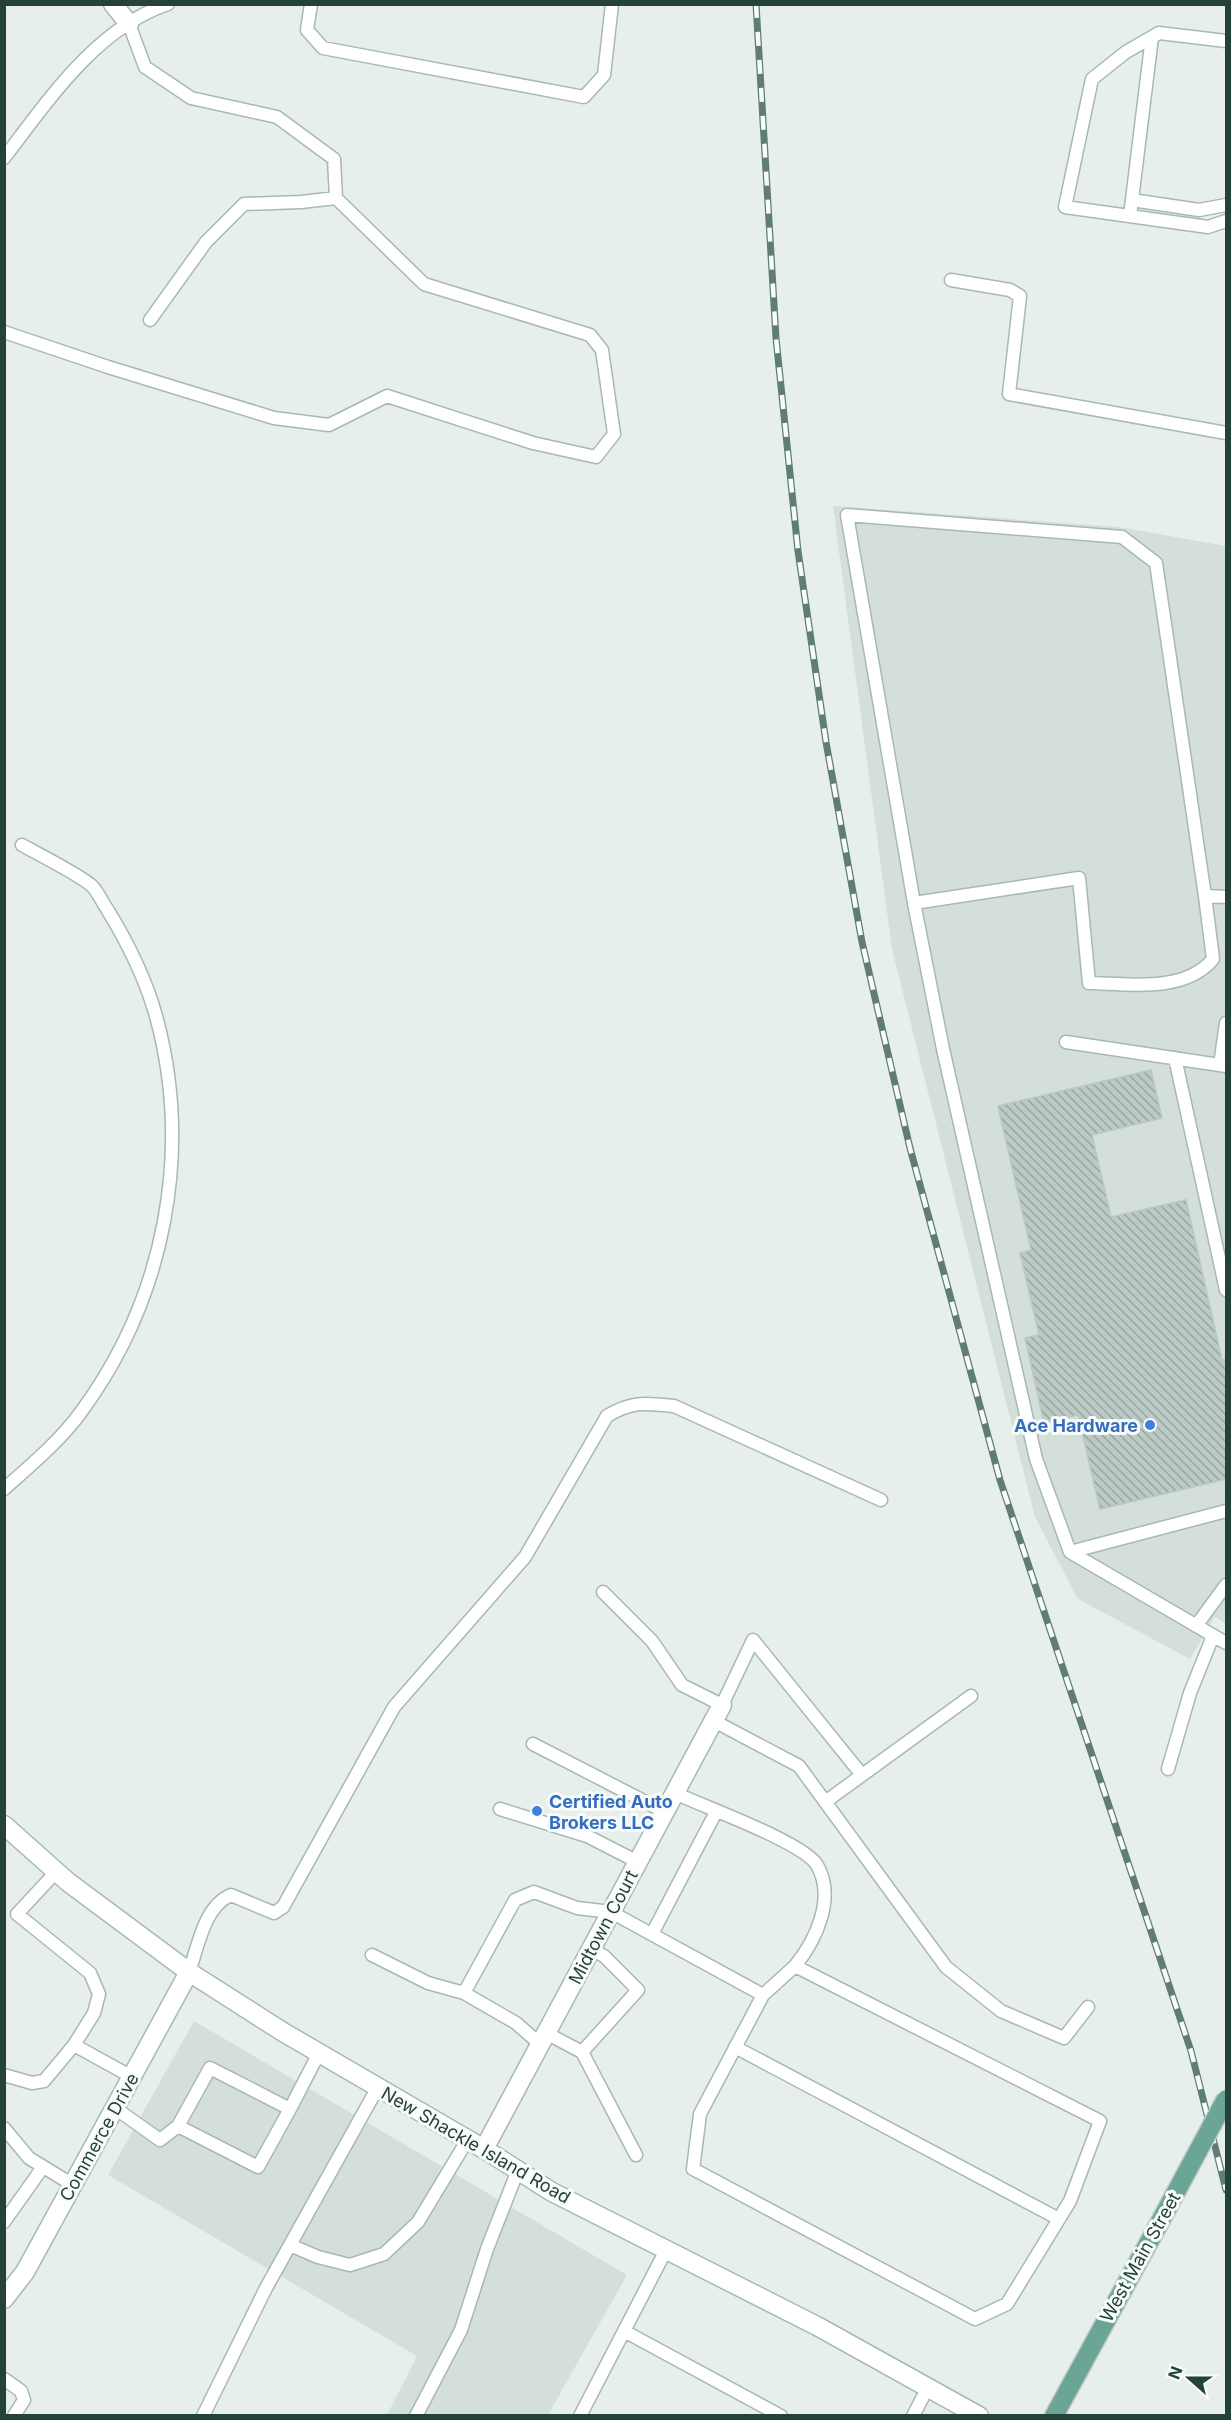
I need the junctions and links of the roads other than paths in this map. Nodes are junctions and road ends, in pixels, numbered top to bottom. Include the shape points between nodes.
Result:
1 (113, 4) edge
2 (168, 4) edge
3 (311, 4) edge
4 (612, 4) edge
5 (129, 24) junction
6 (1152, 37) junction
7 (1227, 41) edge
8 (4, 158) edge
9 (336, 198) junction
10 (1132, 200) junction
11 (1227, 206) edge
12 (1130, 216) junction
13 (1227, 221) edge
14 (951, 280) dead end
15 (150, 320) dead end
16 (4, 332) edge
17 (1227, 433) edge
18 (22, 845) dead end
19 (1205, 896) junction
20 (1227, 897) edge
21 (914, 903) junction
22 (1227, 1023) edge
23 (1066, 1042) dead end
24 (1175, 1058) junction
25 (1223, 1066) edge
26 (1227, 1290) edge
27 (4, 1489) edge
28 (881, 1500) dead end
29 (1227, 1512) edge
30 (1070, 1552) junction
31 (1227, 1585) edge
32 (603, 1592) dead end
33 (1196, 1626) junction
34 (1213, 1636) junction
35 (1227, 1643) edge
36 (971, 1696) dead end
37 (718, 1713) junction
38 (533, 1744) dead end
39 (1168, 1769) dead end
40 (862, 1775) junction
41 (675, 1793) junction
42 (825, 1802) junction
43 (500, 1809) dead end
44 (665, 1812) junction
45 (716, 1812) junction
46 (4, 1825) edge
47 (638, 1862) junction
48 (56, 1872) junction
49 (611, 1912) junction
50 (652, 1934) junction
51 (591, 1949) junction
52 (372, 1955) dead end
53 (795, 1966) junction
54 (189, 1972) junction
55 (464, 1993) junction
56 (763, 1995) junction
57 (1088, 2007) dead end
58 (543, 2038) junction
59 (74, 2045) junction
60 (735, 2047) junction
61 (582, 2052) junction
62 (319, 2053) junction
63 (4, 2075) edge
64 (132, 2077) junction
65 (378, 2087) junction
66 (1227, 2099) edge
67 (115, 2108) junction
68 (290, 2109) junction
69 (178, 2126) junction
70 (7, 2137) edge
71 (468, 2139) junction
72 (484, 2149) junction
73 (636, 2155) dead end
74 (43, 2166) junction
75 (518, 2170) junction
76 (73, 2185) junction
77 (1059, 2219) junction
78 (4, 2222) edge
79 (290, 2245) junction
80 (666, 2250) junction
81 (4, 2299) edge
82 (624, 2331) junction
83 (4, 2379) edge
84 (928, 2387) junction
85 (14, 2415) edge
86 (203, 2415) edge
87 (416, 2415) edge
88 (580, 2415) edge
89 (781, 2415) edge
90 (913, 2415) edge
91 (979, 2415) edge
92 (1054, 2415) edge

1 - 5 main road
2 - 5 lane
3 - 4 lane via 307,30 323,48 584,97 604,75
5 - 8 lane via 89,54
5 - 9 lane via 145,67 191,98 277,117 334,159
6 - 7 lane via 1160,33
6 - 10 lane
6 - 12 lane via 1092,79 1065,207
9 - 15 lane via 244,204 206,242
9 - 16 lane via 424,284 590,335 602,350 614,434 596,457 533,443 387,396 329,424 274,418
10 - 11 lane via 1199,210
10 - 12 lane
12 - 13 lane via 1209,227
14 - 17 lane via 1010,290 1020,296 1009,394
18 - 27 lane via 92,886 127,941 163,1041 174,1153 169,1208 154,1268 132,1325 81,1413 52,1446
19 - 20 lane
19 - 21 lane via 1213,959 1203,972 1160,984 1089,983 1079,878
19 - 21 lane via 1156,563 1122,537 847,515
21 - 30 lane via 1036,1459
22 - 25 lane
23 - 24 lane
24 - 25 lane
24 - 26 lane
28 - 54 lane via 674,1406 624,1406 607,1416 525,1557 394,1707 283,1907 274,1913 231,1895 219,1900
29 - 30 lane
30 - 33 lane
31 - 33 lane
32 - 37 lane via 652,1641 682,1685
33 - 34 lane
34 - 35 lane
34 - 39 lane via 1190,1693
36 - 40 lane
37 - 40 lane via 753,1640
37 - 41 main road, Midtown Court
37 - 42 lane via 799,1766
38 - 44 lane
40 - 42 lane
41 - 44 main road, Midtown Court
41 - 45 lane
42 - 57 lane via 946,1967 1001,2011 1064,2038
43 - 47 lane via 587,1836
44 - 47 main road, Midtown Court
45 - 50 lane
45 - 53 lane via 791,1843 816,1864 825,1887 821,1920 812,1946
46 - 48 main road, New Shackle Island Road
47 - 49 main road, Midtown Court
48 - 54 main road, New Shackle Island Road
48 - 59 lane via 17,1914 90,1972 99,1994 94,2013
49 - 50 lane
49 - 51 main road, Midtown Court
49 - 55 lane via 577,1908 534,1892 515,1900
50 - 56 lane
51 - 58 main road, Midtown Court
51 - 61 lane via 604,1956 638,1990
52 - 55 lane via 428,1983
53 - 56 lane
53 - 77 lane via 1100,2121 1070,2201
54 - 62 main road, New Shackle Island Road
54 - 64 main road, Commerce Drive
55 - 58 lane
56 - 60 lane
58 - 61 lane
58 - 72 main road, Midtown Court
59 - 63 lane via 44,2081 32,2084
59 - 64 lane
60 - 77 lane
60 - 77 lane via 700,2114 693,2169 975,2319 1007,2304
61 - 73 lane
62 - 65 main road, New Shackle Island Road
62 - 68 lane
64 - 67 main road, Commerce Drive
65 - 71 main road, New Shackle Island Road
65 - 79 lane
66 - 92 main road, West Main Street, bridge
67 - 69 lane via 160,2140
67 - 76 main road, Commerce Drive
68 - 69 lane via 210,2068
68 - 69 lane via 258,2167
70 - 74 lane
71 - 72 main road, New Shackle Island Road
71 - 79 lane via 418,2222 384,2253 350,2265
72 - 75 main road, New Shackle Island Road
74 - 76 lane
74 - 78 lane
75 - 80 main road, New Shackle Island Road via 552,2192
75 - 87 lane via 461,2330
76 - 81 main road, Commerce Drive via 25,2272
79 - 86 lane
80 - 82 lane
80 - 84 main road, New Shackle Island Road
82 - 88 lane
82 - 89 lane
83 - 85 lane via 21,2391 24,2400
84 - 90 lane
84 - 91 main road, New Shackle Island Road

